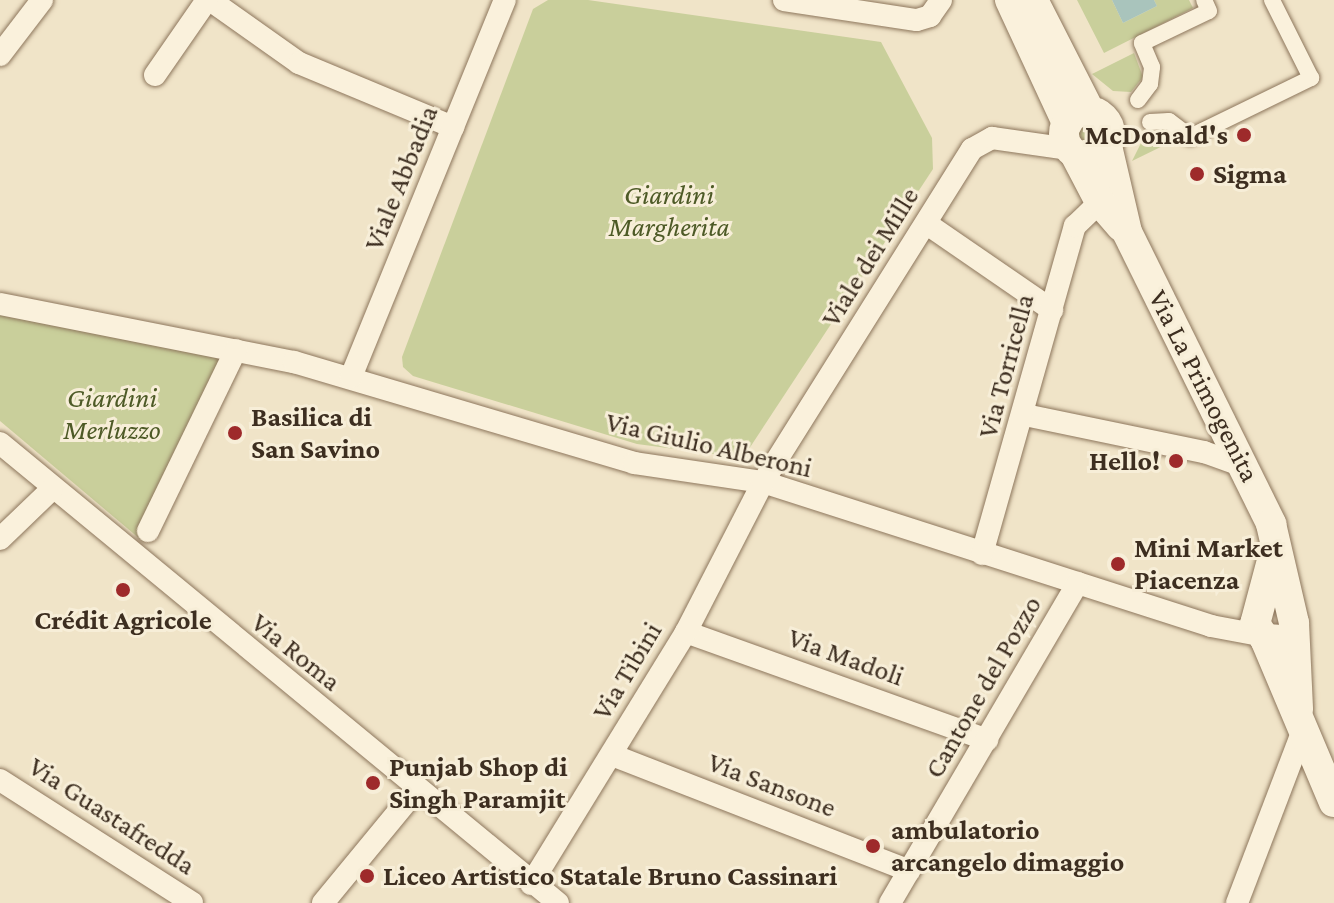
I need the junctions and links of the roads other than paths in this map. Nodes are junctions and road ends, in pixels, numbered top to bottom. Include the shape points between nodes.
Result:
1 (42, 0) edge
2 (209, 0) edge
3 (505, 0) edge
4 (784, 0) edge
5 (941, 0) edge
6 (1010, 0) edge
7 (1033, 0) edge
8 (1204, 0) edge
9 (1272, 0) edge
10 (0, 55) edge
11 (155, 75) dead end
12 (1138, 100) dead end
13 (1150, 122) dead end
14 (453, 127) junction
15 (1075, 134) junction
16 (1107, 146) junction
17 (1100, 202) junction
18 (927, 224) junction
19 (1127, 232) junction
20 (0, 304) edge
21 (1052, 310) junction
22 (236, 350) junction
23 (351, 377) junction
24 (1025, 415) junction
25 (0, 443) edge
26 (1246, 467) junction
27 (763, 482) junction
28 (52, 489) junction
29 (148, 531) dead end
30 (0, 539) edge
31 (982, 554) junction
32 (1078, 583) junction
33 (1272, 623) junction
34 (686, 632) junction
35 (1301, 718) junction
36 (987, 740) junction
37 (612, 755) junction
38 (0, 780) edge
39 (417, 789) junction
40 (1334, 802) edge
41 (909, 871) junction
42 (543, 896) edge
43 (192, 903) edge
44 (323, 903) edge
45 (890, 903) edge
46 (1237, 903) edge

1 - 10 street
2 - 11 street
2 - 14 street via 299,63
3 - 14 street, Viale Abbadia
4 - 5 street via 917,20 930,16
6 - 15 main road
7 - 15 main road
8 - 12 street via 1209,11 1142,43 1152,67 1150,84
9 - 13 street via 1311,78 1190,137 1169,121
14 - 23 street, Viale Abbadia
15 - 16 main road via 1097,155
15 - 16 main road, Via La Primogenita via 1109,125
15 - 17 main road, Via La Primogenita
15 - 18 street, Viale dei Mille via 981,142
16 - 19 main road, Via La Primogenita
17 - 19 main road, Via La Primogenita
17 - 21 street, Via Torricella via 1075,226
18 - 21 street
18 - 27 street, Viale dei Mille
19 - 26 main road, Via La Primogenita
20 - 22 street, Via Giulio Alberoni
21 - 24 street, Via Torricella
22 - 23 street, Via Giulio Alberoni
22 - 29 street
23 - 27 street, Via Giulio Alberoni via 634,463
24 - 26 street via 1204,452
24 - 31 street, Via Torricella
25 - 28 street, Via Roma
26 - 33 main road, Via La Primogenita via 1277,542
27 - 31 street, Via Giulio Alberoni
27 - 34 street, Via Tibini
28 - 30 street
28 - 39 street, Via Roma
31 - 32 street, Via Giulio Alberoni
32 - 33 street, Via Giulio Alberoni via 1211,626
32 - 36 street, Cantone del Pozzo
33 - 35 main road, Via La Primogenita
34 - 36 street, Via Madoli
34 - 37 street, Via Tibini
35 - 40 main road, Via La Primogenita
35 - 46 street
36 - 41 street, Cantone del Pozzo
37 - 41 street, Via Sansone
37 - 42 street, Via Tibini
38 - 43 street, Via Guastafredda
39 - 42 street, Via Roma
39 - 44 street
41 - 45 street, Cantone del Pozzo

